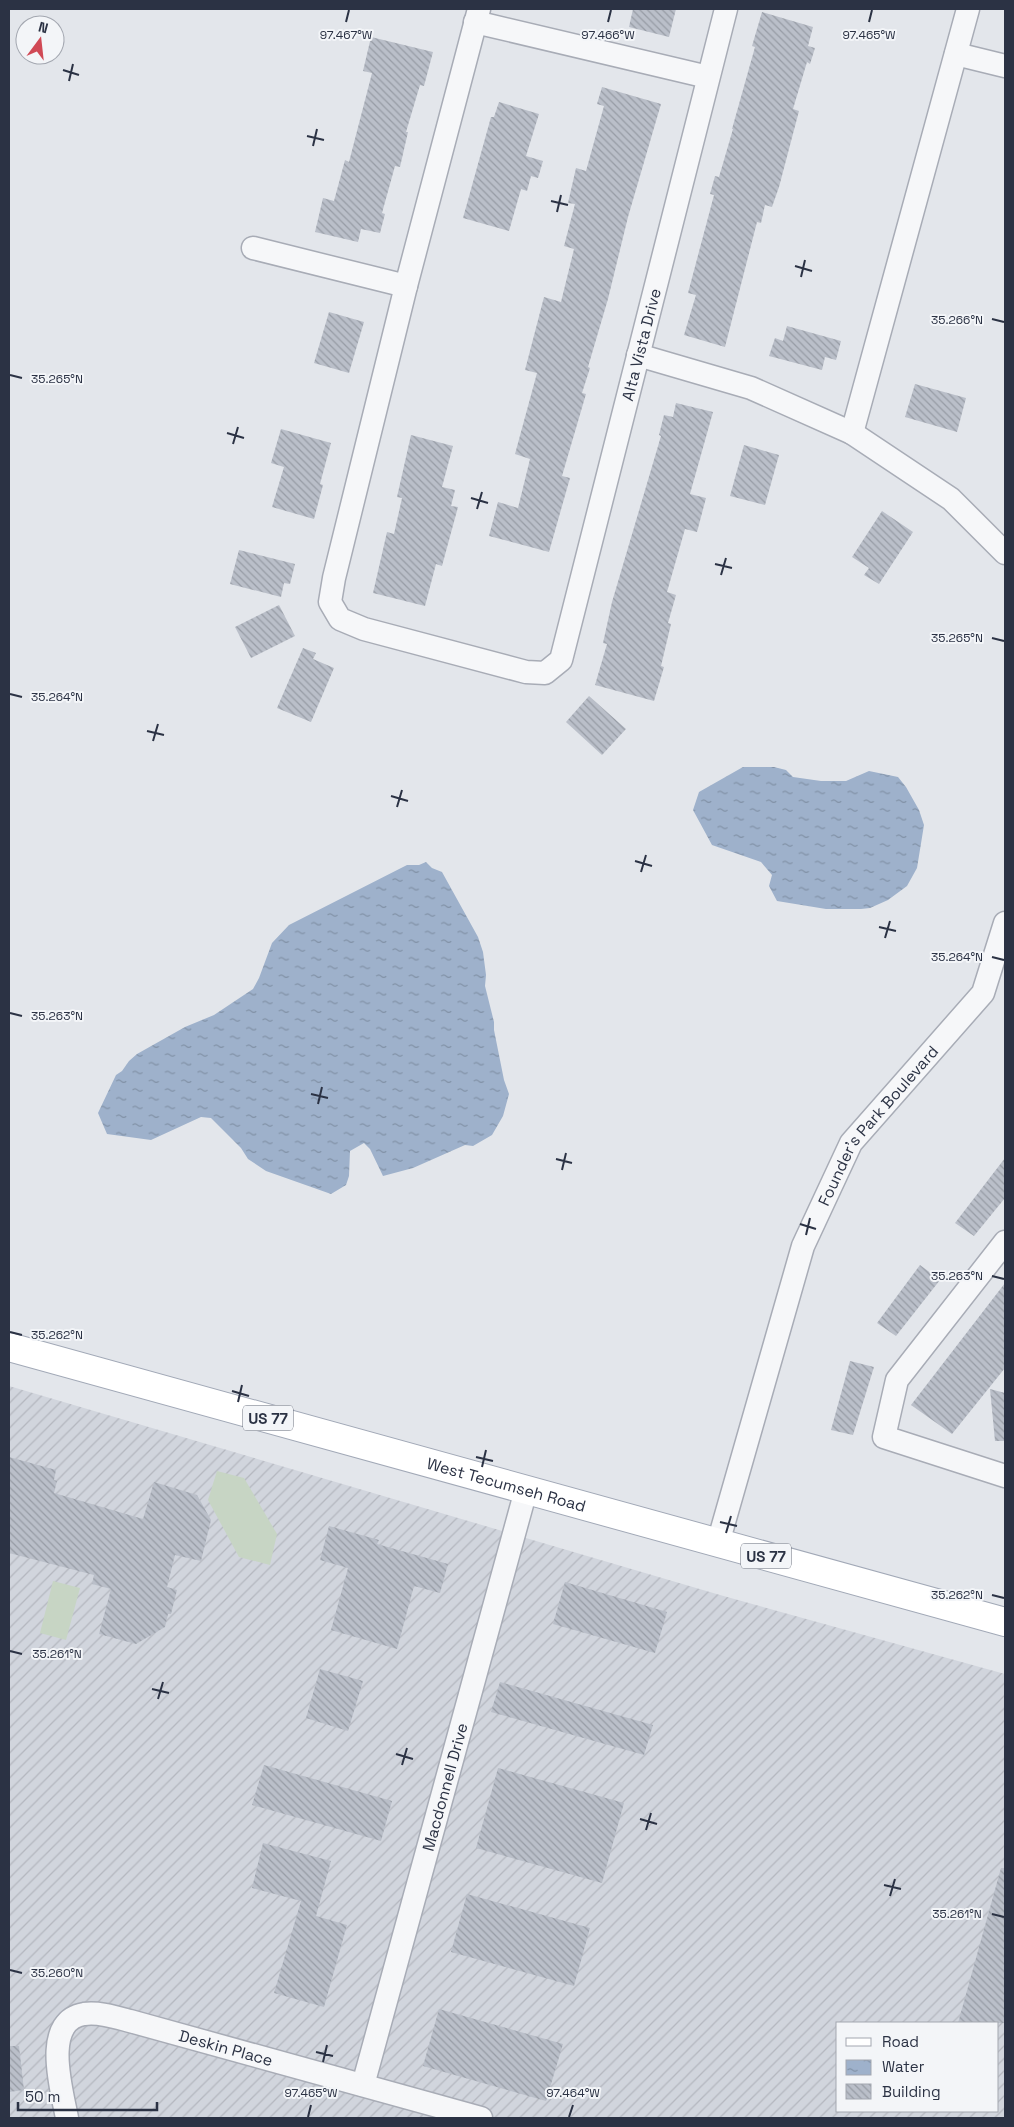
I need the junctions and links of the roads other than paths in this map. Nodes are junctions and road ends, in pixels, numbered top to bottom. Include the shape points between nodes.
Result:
1 (726, 9) edge
2 (968, 9) edge
3 (477, 15) edge
4 (956, 54) junction
5 (1005, 66) edge
6 (708, 77) junction
7 (253, 248) dead end
8 (406, 286) junction
9 (638, 355) junction
10 (852, 432) junction
11 (1005, 553) edge
12 (1005, 923) edge
13 (1005, 1242) edge
14 (9, 1347) edge
15 (1005, 1476) edge
16 (526, 1490) junction
17 (718, 1543) junction
18 (1005, 1622) edge
19 (363, 2085) junction
20 (66, 2118) edge
21 (481, 2118) edge

1 - 6 street, Alta Vista Drive
2 - 4 street
3 - 6 street
3 - 8 street
4 - 5 street
4 - 10 street
6 - 9 street, Alta Vista Drive
7 - 8 street
8 - 9 street, Alta Vista Drive via 330,602 340,619 364,629 526,672 545,673 561,660
9 - 10 street via 751,388
10 - 11 street via 951,499
12 - 17 street, Founder's Park Boulevard via 983,993 851,1142 803,1246
13 - 15 street via 897,1380 884,1437
14 - 16 main road, West Tecumseh Road / US 77
16 - 17 main road, West Tecumseh Road / US 77
16 - 19 street, Macdonnell Drive
17 - 18 main road, West Tecumseh Road / US 77
19 - 20 street, Deskin Place via 130,2021 81,2014 69,2022 58,2042
19 - 21 street, Deskin Place

